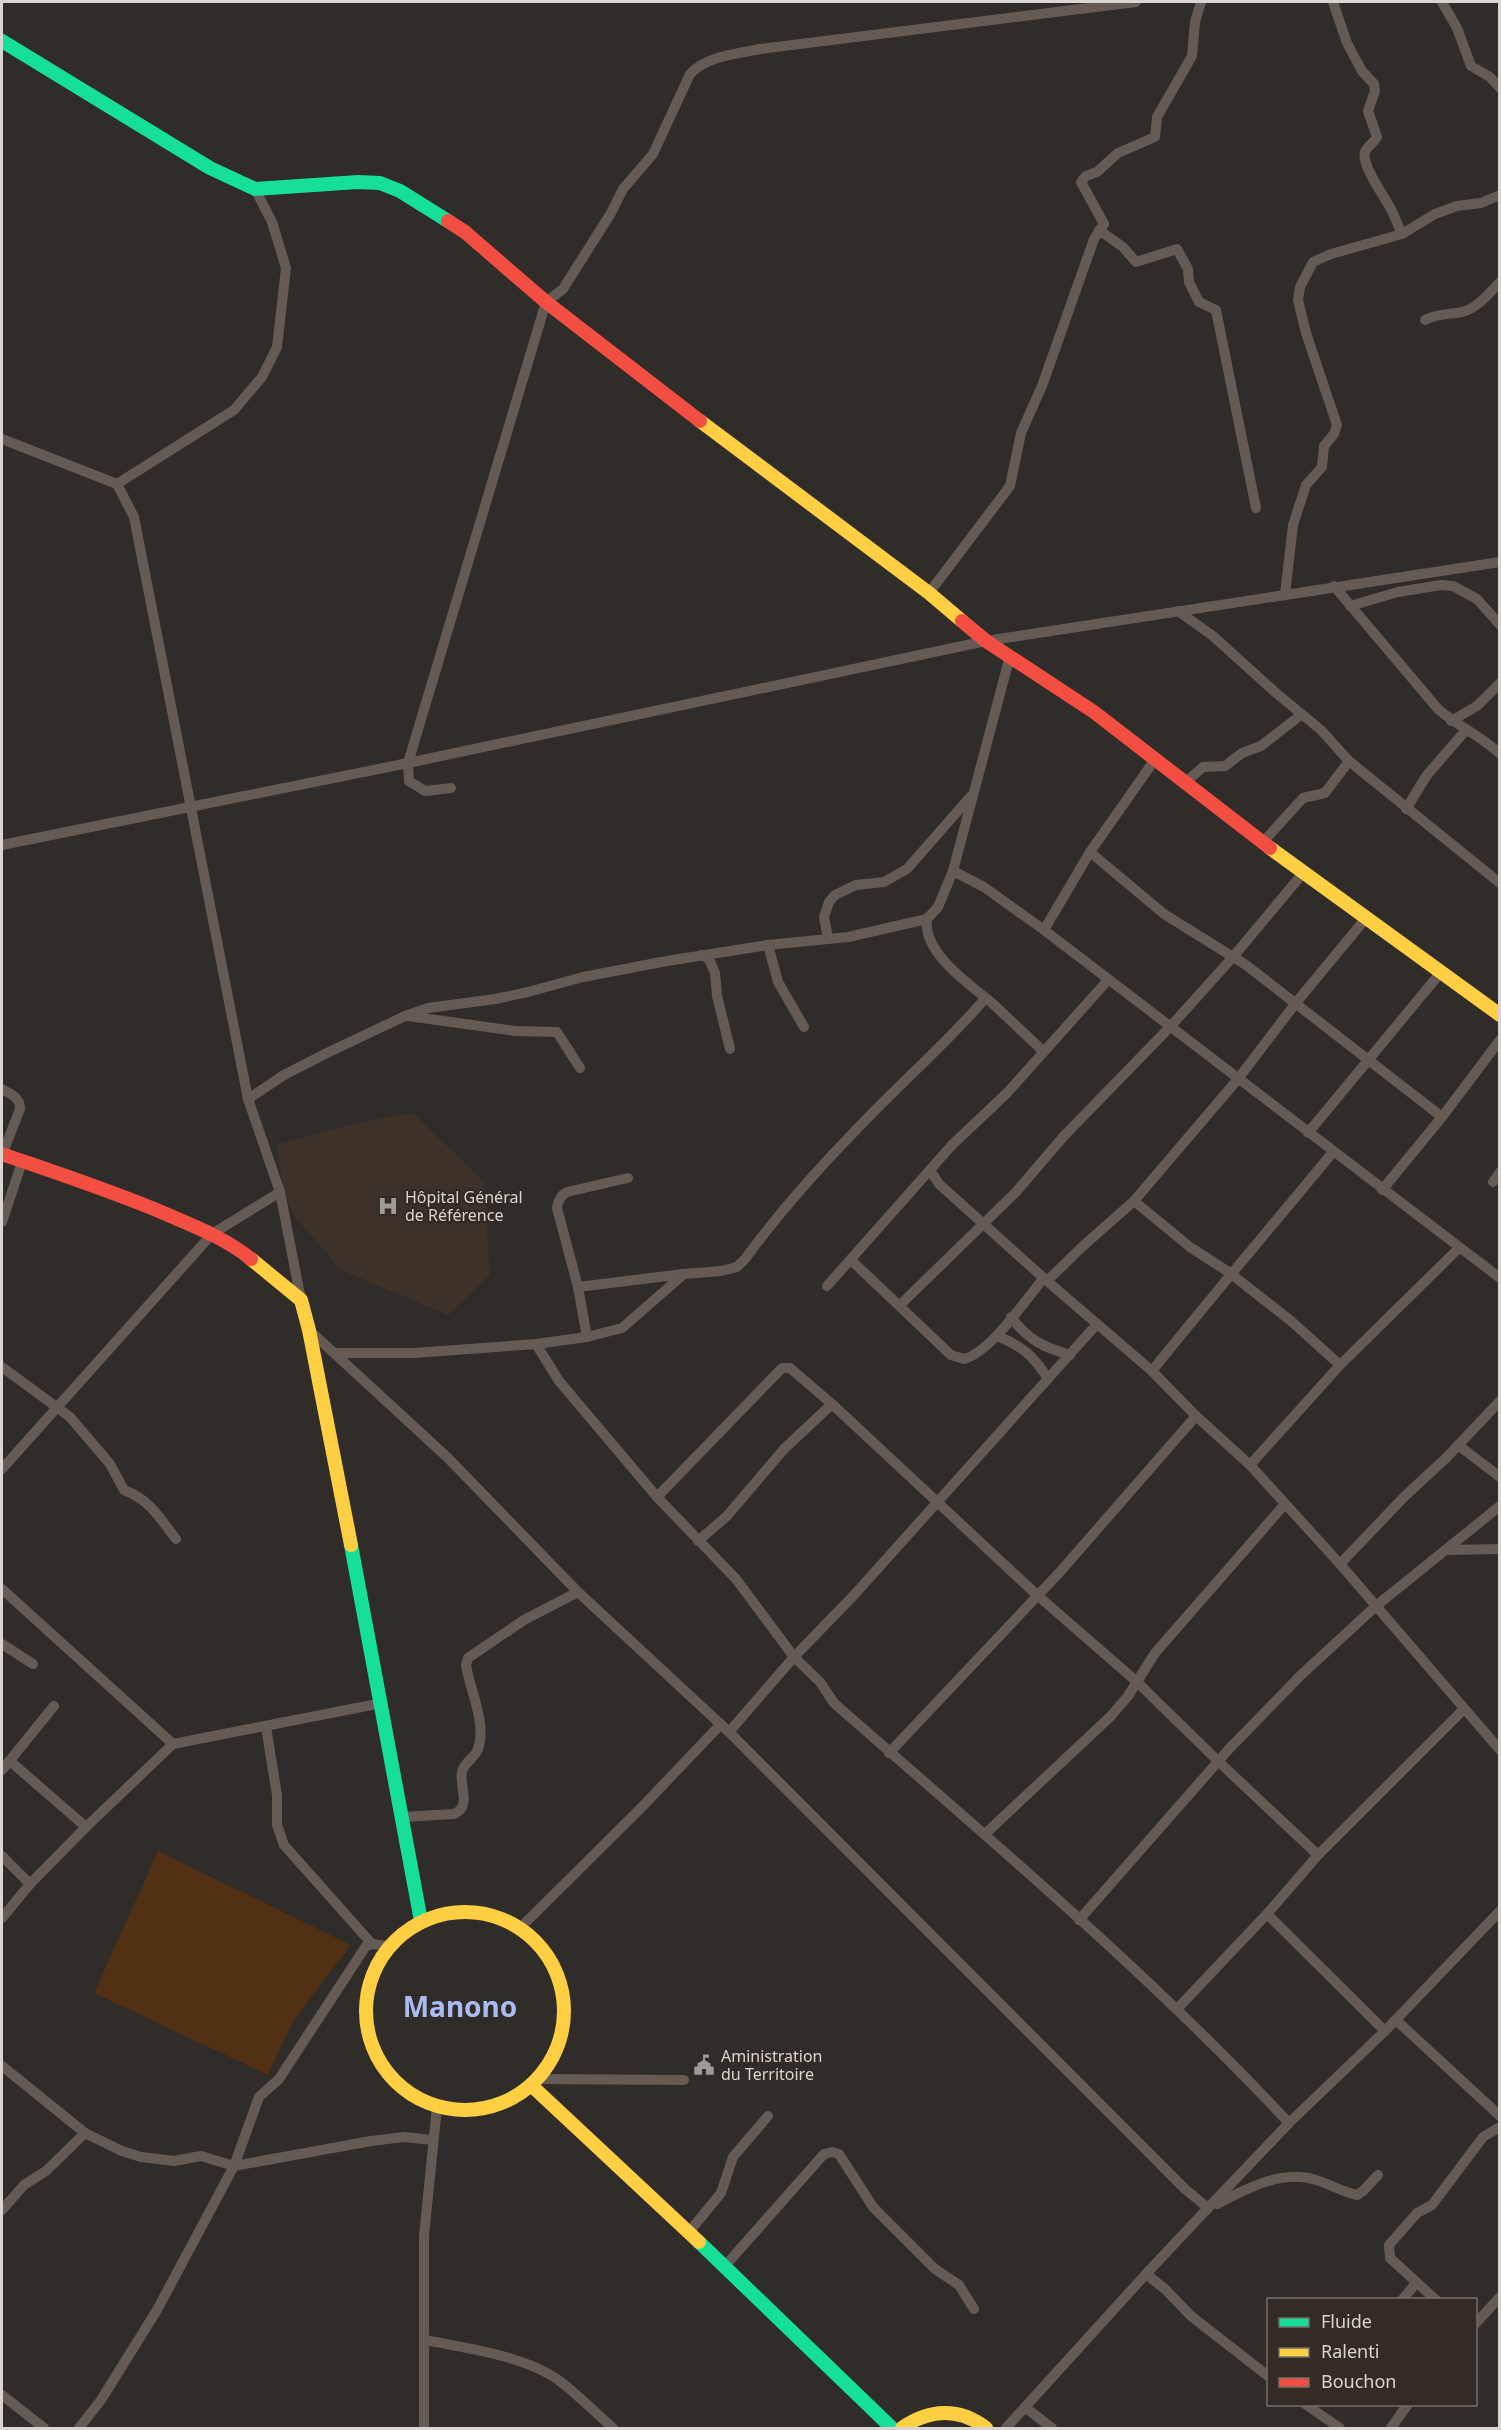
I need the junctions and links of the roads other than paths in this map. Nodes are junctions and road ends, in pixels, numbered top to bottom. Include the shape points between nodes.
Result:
1 (1136, 2) edge
2 (1201, 2) edge
3 (1333, 2) edge
4 (1442, 2) edge
5 (2, 41) edge
6 (1500, 88) edge
7 (255, 189) junction
8 (1500, 195) edge
9 (1099, 230) junction
10 (1402, 234) junction
11 (1500, 282) edge
12 (546, 302) junction
13 (1425, 320) dead end
14 (2, 439) edge
15 (117, 484) junction
16 (1256, 508) dead end
17 (1500, 562) edge
18 (1334, 586) junction
19 (929, 593) junction
20 (1285, 594) junction
21 (1350, 606) junction
22 (1178, 611) junction
23 (1500, 625) edge
24 (986, 641) junction
25 (1010, 656) junction
26 (1500, 683) edge
27 (1302, 714) junction
28 (1451, 721) junction
29 (1466, 730) junction
30 (1500, 754) edge
31 (1155, 758) junction
32 (1348, 761) junction
33 (408, 763) junction
34 (1187, 782) junction
35 (451, 788) dead end
36 (973, 794) junction
37 (189, 806) junction
38 (1406, 809) junction
39 (1263, 842) junction
40 (2, 845) edge
41 (1090, 852) junction
42 (953, 872) junction
43 (1303, 873) junction
44 (1500, 883) edge
45 (1366, 918) junction
46 (927, 919) junction
47 (1044, 930) junction
48 (828, 938) junction
49 (768, 945) junction
50 (701, 956) junction
51 (1233, 957) junction
52 (1441, 972) junction
53 (1108, 980) junction
54 (986, 1000) junction
55 (1295, 1004) junction
56 (1500, 1015) edge
57 (405, 1016) junction
58 (804, 1027) dead end
59 (1170, 1027) junction
60 (1500, 1040) edge
61 (730, 1049) dead end
62 (1043, 1051) junction
63 (1369, 1061) junction
64 (580, 1068) dead end
65 (1238, 1080) junction
66 (2, 1089) edge
67 (248, 1099) junction
68 (1442, 1117) junction
69 (1308, 1133) junction
70 (1333, 1152) junction
71 (2, 1154) edge
72 (22, 1162) junction
73 (930, 1170) junction
74 (1500, 1172) edge
75 (628, 1178) dead end
76 (1493, 1182) dead end
77 (1382, 1190) junction
78 (280, 1192) junction
79 (1134, 1201) junction
80 (2, 1222) edge
81 (983, 1222) junction
82 (212, 1234) junction
83 (1458, 1249) junction
84 (851, 1260) junction
85 (1230, 1273) junction
86 (684, 1274) junction
87 (1500, 1278) edge
88 (1046, 1279) junction
89 (826, 1286) dead end
90 (578, 1287) junction
91 (301, 1300) junction
92 (900, 1305) junction
93 (1011, 1317) junction
94 (1096, 1323) junction
95 (309, 1330) junction
96 (997, 1336) junction
97 (587, 1337) junction
98 (536, 1344) junction
99 (336, 1353) junction
100 (1070, 1355) junction
101 (1340, 1365) junction
102 (2, 1367) edge
103 (1152, 1371) junction
104 (1048, 1379) junction
105 (1500, 1401) edge
106 (832, 1404) junction
107 (56, 1408) junction
108 (1196, 1416) junction
109 (1458, 1445) junction
110 (1250, 1465) junction
111 (2, 1470) edge
112 (1500, 1477) edge
113 (657, 1497) junction
114 (937, 1501) junction
115 (1285, 1504) junction
116 (1500, 1506) edge
117 (176, 1539) dead end
118 (698, 1541) junction
119 (1500, 1549) edge
120 (1447, 1550) junction
121 (1340, 1564) junction
122 (2, 1589) edge
123 (578, 1592) junction
124 (1037, 1595) junction
125 (1376, 1606) junction
126 (2, 1644) edge
127 (794, 1657) junction
128 (33, 1664) dead end
129 (1137, 1681) junction
130 (382, 1703) junction
131 (54, 1706) dead end
132 (1464, 1709) junction
133 (266, 1726) junction
134 (725, 1728) junction
135 (173, 1744) junction
136 (1500, 1750) edge
137 (889, 1753) junction
138 (10, 1761) junction
139 (1219, 1762) junction
140 (2, 1770) edge
141 (403, 1817) junction
142 (86, 1827) junction
143 (985, 1834) junction
144 (1318, 1855) junction
145 (2, 1856) edge
146 (30, 1884) junction
147 (1500, 1911) edge
148 (1267, 1914) junction
149 (2, 1918) edge
150 (1078, 1920) junction
151 (421, 1921) junction
152 (520, 1928) junction
153 (372, 1944) junction
154 (388, 1946) junction
155 (1177, 2009) junction
156 (1396, 2020) junction
157 (1385, 2031) junction
158 (2, 2066) edge
159 (684, 2080) dead end
160 (535, 2083) junction
161 (437, 2107) junction
162 (768, 2116) dead end
163 (1289, 2123) junction
164 (1499, 2125) edge
165 (85, 2133) junction
166 (433, 2140) junction
167 (234, 2166) junction
168 (1378, 2175) dead end
169 (1208, 2208) junction
170 (2, 2210) edge
171 (689, 2232) junction
172 (725, 2266) junction
173 (1146, 2274) junction
174 (1416, 2283) junction
175 (1500, 2297) edge
176 (1404, 2298) edge
177 (1434, 2298) edge
178 (974, 2309) dead end
179 (1477, 2322) edge
180 (425, 2340) junction
181 (1267, 2374) edge
182 (2, 2395) edge
183 (1308, 2406) edge
184 (1407, 2406) edge
185 (1026, 2408) junction
186 (44, 2428) edge
187 (79, 2428) edge
188 (424, 2428) edge
189 (612, 2428) edge
190 (892, 2428) edge
191 (902, 2428) edge
192 (986, 2428) edge
193 (1006, 2428) edge
194 (1052, 2428) edge
195 (1340, 2428) edge
196 (1391, 2428) edge

1 - 12 street via 794,44 726,56 698,66 690,74 652,154 622,189 563,289
2 - 9 street via 1192,56 1157,117 1155,137 1118,153 1081,182 1104,222
3 - 10 street via 1347,43 1374,84 1368,111 1377,137 1365,156
4 - 6 street via 1471,66
5 - 7 street via 210,168
7 - 12 street via 358,182 380,183 400,190 465,232
7 - 15 street via 272,222 286,268 277,347 262,377 234,410
8 - 10 street via 1435,214
9 - 16 street via 1136,262 1178,250 1197,299 1216,310
9 - 19 street via 1021,433 1010,486
10 - 20 street via 1321,257 1313,262 1300,287 1298,300 1306,333 1337,425 1324,446 1322,467 1306,485 1293,525
11 - 13 street via 1472,308 1437,313
12 - 19 street
12 - 33 street
14 - 15 street
15 - 37 street via 134,517
17 - 18 street
18 - 20 street
18 - 21 street
19 - 24 street
20 - 22 street
21 - 23 street via 1398,592 1454,586 1477,599
21 - 28 street
22 - 24 street
22 - 27 street via 1213,636
24 - 25 street
24 - 33 street
25 - 31 street
25 - 36 street
26 - 28 street via 1476,706
27 - 32 street
27 - 34 street via 1261,746 1242,753 1225,766 1203,767
28 - 29 street
29 - 30 street
29 - 38 street via 1427,775
31 - 34 street
31 - 41 street
32 - 38 street
32 - 39 street via 1325,793 1303,798
33 - 35 street via 409,781 425,792
33 - 37 street
34 - 39 street
36 - 42 street
36 - 48 street via 907,869 884,882 856,885 834,895 824,917
37 - 40 street
37 - 67 street
38 - 44 street
39 - 43 street
41 - 47 street
41 - 51 street via 1164,914
42 - 46 street via 938,907
42 - 47 street via 984,887
43 - 45 street
43 - 51 street
45 - 52 street
45 - 55 street
46 - 48 street
46 - 54 street via 926,930 935,950
47 - 53 street
48 - 49 street
49 - 50 street
49 - 58 street via 778,982
50 - 57 street via 583,977 495,999 428,1008
50 - 61 street via 709,958 715,973
51 - 55 street
51 - 59 street
52 - 56 street
52 - 63 street
53 - 59 street
53 - 62 street
54 - 62 street
54 - 86 street via 848,1137 737,1267
55 - 63 street
55 - 65 street
57 - 64 street via 515,1031 557,1032
57 - 67 street via 284,1075
59 - 65 street
59 - 81 street via 1063,1137 1016,1192
60 - 68 street
62 - 73 street
63 - 68 street
63 - 69 street
65 - 69 street
65 - 79 street
66 - 71 street via 20,1103
67 - 78 street
68 - 77 street
69 - 70 street
70 - 77 street
70 - 85 street
71 - 72 street
72 - 80 street
72 - 82 street via 111,1191
73 - 81 street via 939,1184
73 - 84 street
74 - 76 street
75 - 90 street via 567,1192 558,1203
77 - 83 street
78 - 82 street
78 - 91 street
79 - 85 street via 1190,1247
79 - 88 street
81 - 88 street
81 - 92 street
82 - 91 street via 237,1248
82 - 107 street
83 - 87 street
83 - 101 street
84 - 89 street
84 - 92 street
85 - 101 street
85 - 103 street
86 - 90 street
86 - 97 street via 622,1328
88 - 93 street
88 - 94 street
90 - 97 street
91 - 95 street
92 - 96 street via 958,1358 975,1354
93 - 96 street
93 - 100 street via 1043,1347
94 - 100 street
94 - 103 street
95 - 99 street
95 - 130 street
96 - 104 street via 1036,1360
97 - 98 street
98 - 99 street via 414,1353
98 - 113 street via 559,1381
99 - 123 street via 448,1458
100 - 104 street
101 - 110 street
102 - 107 street
103 - 108 street
104 - 114 street
105 - 109 street
106 - 113 street via 790,1368 782,1368
106 - 114 street
106 - 118 street via 784,1449 727,1516
107 - 111 street
107 - 117 street via 70,1417 110,1464 124,1490 150,1505
108 - 110 street
108 - 124 street
109 - 112 street
109 - 121 street
110 - 115 street
113 - 118 street
114 - 124 street
114 - 127 street
115 - 121 street
115 - 129 street via 1179,1623
116 - 120 street
118 - 127 street via 736,1580
119 - 120 street
120 - 125 street
121 - 125 street
122 - 135 street
123 - 134 street
123 - 141 street via 524,1620 468,1658 466,1665 480,1729 477,1751 461,1774 463,1806 454,1814
124 - 129 street
124 - 137 street
125 - 132 street
125 - 139 street via 1302,1675
126 - 128 street
127 - 134 street
127 - 137 street via 820,1682 834,1703
129 - 139 street
129 - 143 street via 1110,1716
130 - 133 street
130 - 141 street
131 - 138 street
132 - 136 street
132 - 144 street
133 - 135 street
133 - 153 street via 277,1795 277,1825 284,1845
134 - 152 street
134 - 169 street
135 - 142 street
137 - 143 street
138 - 140 street
138 - 142 street
139 - 144 street
139 - 150 street
141 - 151 street
142 - 146 street
143 - 150 street
144 - 148 street
145 - 146 street
146 - 149 street
147 - 156 street
148 - 155 street
148 - 157 street
150 - 155 street
151 - 152 street via 454,1912 489,1914
151 - 154 street
152 - 160 street via 545,1952 561,1982 564,2005 558,2050
153 - 154 street
153 - 167 street via 366,1946 279,2079 259,2097
154 - 161 street via 371,1974 364,2007 368,2040 383,2069 407,2093
155 - 163 street
156 - 157 street
156 - 164 street
157 - 163 street
158 - 165 street
159 - 160 street
160 - 161 street via 503,2104 470,2111
160 - 171 street
161 - 166 street
162 - 171 street via 733,2157 721,2193
163 - 169 street
164 - 174 street via 1483,2138 1432,2205 1417,2213 1389,2245 1390,2258
165 - 167 street via 141,2157 174,2161 201,2156
165 - 170 street via 46,2171 24,2185
166 - 167 street via 404,2137 371,2141
166 - 180 street via 424,2236
167 - 187 street via 157,2310
168 - 169 street via 1357,2195 1298,2176 1256,2185
169 - 173 street
171 - 172 street
172 - 178 street via 824,2154 832,2152 839,2154 873,2207 935,2269 959,2285
172 - 190 street
173 - 181 street via 1191,2316
173 - 185 street
174 - 176 street
174 - 177 street
175 - 179 street
180 - 188 street
180 - 189 street via 500,2355 533,2368 560,2381
182 - 186 street
183 - 195 street
184 - 196 street
185 - 193 street
185 - 194 street
191 - 192 street via 929,2413 948,2412 966,2416

